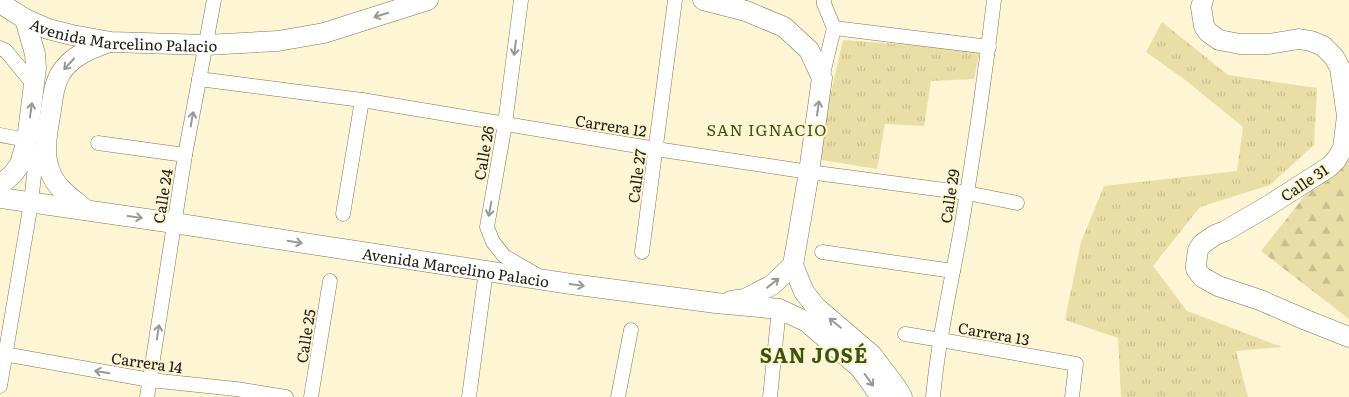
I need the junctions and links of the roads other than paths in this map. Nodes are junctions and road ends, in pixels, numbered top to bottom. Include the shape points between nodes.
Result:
1 (214, 0) edge
2 (428, 0) edge
3 (521, 0) edge
4 (675, 0) edge
5 (703, 0) edge
6 (824, 0) edge
7 (994, 0) edge
8 (1203, 0) edge
9 (0, 3) edge
10 (742, 5) edge
11 (25, 20) junction
12 (834, 28) junction
13 (111, 42) junction
14 (206, 45) junction
15 (989, 46) junction
16 (0, 48) edge
17 (822, 78) junction
18 (199, 79) junction
19 (34, 85) junction
20 (362, 100) junction
21 (505, 124) junction
22 (0, 135) edge
23 (27, 140) junction
24 (98, 143) dead end
25 (656, 149) junction
26 (185, 155) junction
27 (809, 172) junction
28 (0, 185) edge
29 (967, 193) junction
30 (0, 198) edge
31 (30, 203) junction
32 (1018, 203) dead end
33 (86, 210) junction
34 (342, 214) dead end
35 (174, 223) junction
36 (642, 252) dead end
37 (822, 252) dead end
38 (793, 265) junction
39 (953, 270) junction
40 (486, 271) junction
41 (330, 281) dead end
42 (550, 281) junction
43 (716, 303) junction
44 (779, 309) junction
45 (630, 330) dead end
46 (905, 334) dead end
47 (1349, 337) edge
48 (941, 340) junction
49 (4, 354) junction
50 (150, 380) junction
51 (0, 386) edge
52 (236, 393) edge
53 (148, 397) edge
54 (286, 397) edge
55 (311, 397) edge
56 (469, 397) edge
57 (618, 397) edge
58 (770, 397) edge
59 (881, 397) edge
60 (902, 397) edge
61 (934, 397) edge
62 (1072, 397) edge

1 - 14 street, Calle 24
2 -> 14 main road, Avenida Marcelino Palacio via 324,33 278,42
3 -> 21 street, Calle 26
4 - 25 street, Calle 27
5 - 10 main road
6 - 12 street
7 - 15 street, Calle 29
8 - 47 main road, Calle 31 via 1204,26 1219,40 1269,44 1298,39 1323,46 1340,68 1347,116 1343,148 1336,160 1268,206 1202,244 1196,269 1202,277 1218,286
9 - 11 main road, Avenida Marcelino Palacio
10 - 17 main road via 784,27 809,50
11 - 13 main road, Avenida Marcelino Palacio via 72,36
11 - 19 main road via 35,54
12 - 15 street
12 - 17 street
13 - 14 main road, Avenida Marcelino Palacio
13 -> 33 main road via 90,49 67,65 55,87 46,139 46,154 56,182
14 - 18 street, Calle 24
15 - 29 street, Calle 29
16 - 19 street
27 -> 17 main road
18 - 20 street, Carrera 12
26 -> 18 street, Calle 24
23 -> 19 main road
20 - 21 street, Carrera 12
20 - 34 street
21 - 25 street, Carrera 12
21 -> 42 street, Calle 26 via 487,227 504,256
22 - 23 street
23 - 28 main road via 20,164
23 - 31 street via 35,166
24 - 26 street
25 - 27 street, Carrera 12
25 - 36 street, Calle 27
26 - 35 street, Calle 24
27 - 29 street, Carrera 12
27 - 38 main road
29 - 32 street, Carrera 12
29 - 39 street, Calle 29
30 - 31 main road, Avenida Marcelino Palacio
31 - 33 main road, Avenida Marcelino Palacio
31 - 49 street
33 -> 35 main road, Avenida Marcelino Palacio
35 -> 40 main road, Avenida Marcelino Palacio
50 -> 35 street, Calle 24
37 - 39 street
43 -> 38 main road via 746,298 772,285
60 -> 38 main road via 872,355 816,307 804,292
39 - 48 street, Calle 29
40 - 42 main road, Avenida Marcelino Palacio
40 - 56 street
41 - 55 street, Calle 25
42 -> 43 main road, Avenida Marcelino Palacio
43 - 44 main road, Avenida Marcelino Palacio
44 - 58 street
44 -> 59 main road, Avenida Marcelino Palacio via 815,328 860,368
45 - 57 street
46 - 48 street, Carrera 13
48 - 61 street, Calle 29
48 - 62 street, Carrera 13 via 1076,364
50 -> 49 street, Carrera 14
49 - 51 street
50 - 52 street, Carrera 14
50 - 53 street, Calle 24
52 - 54 street, Carrera 14

